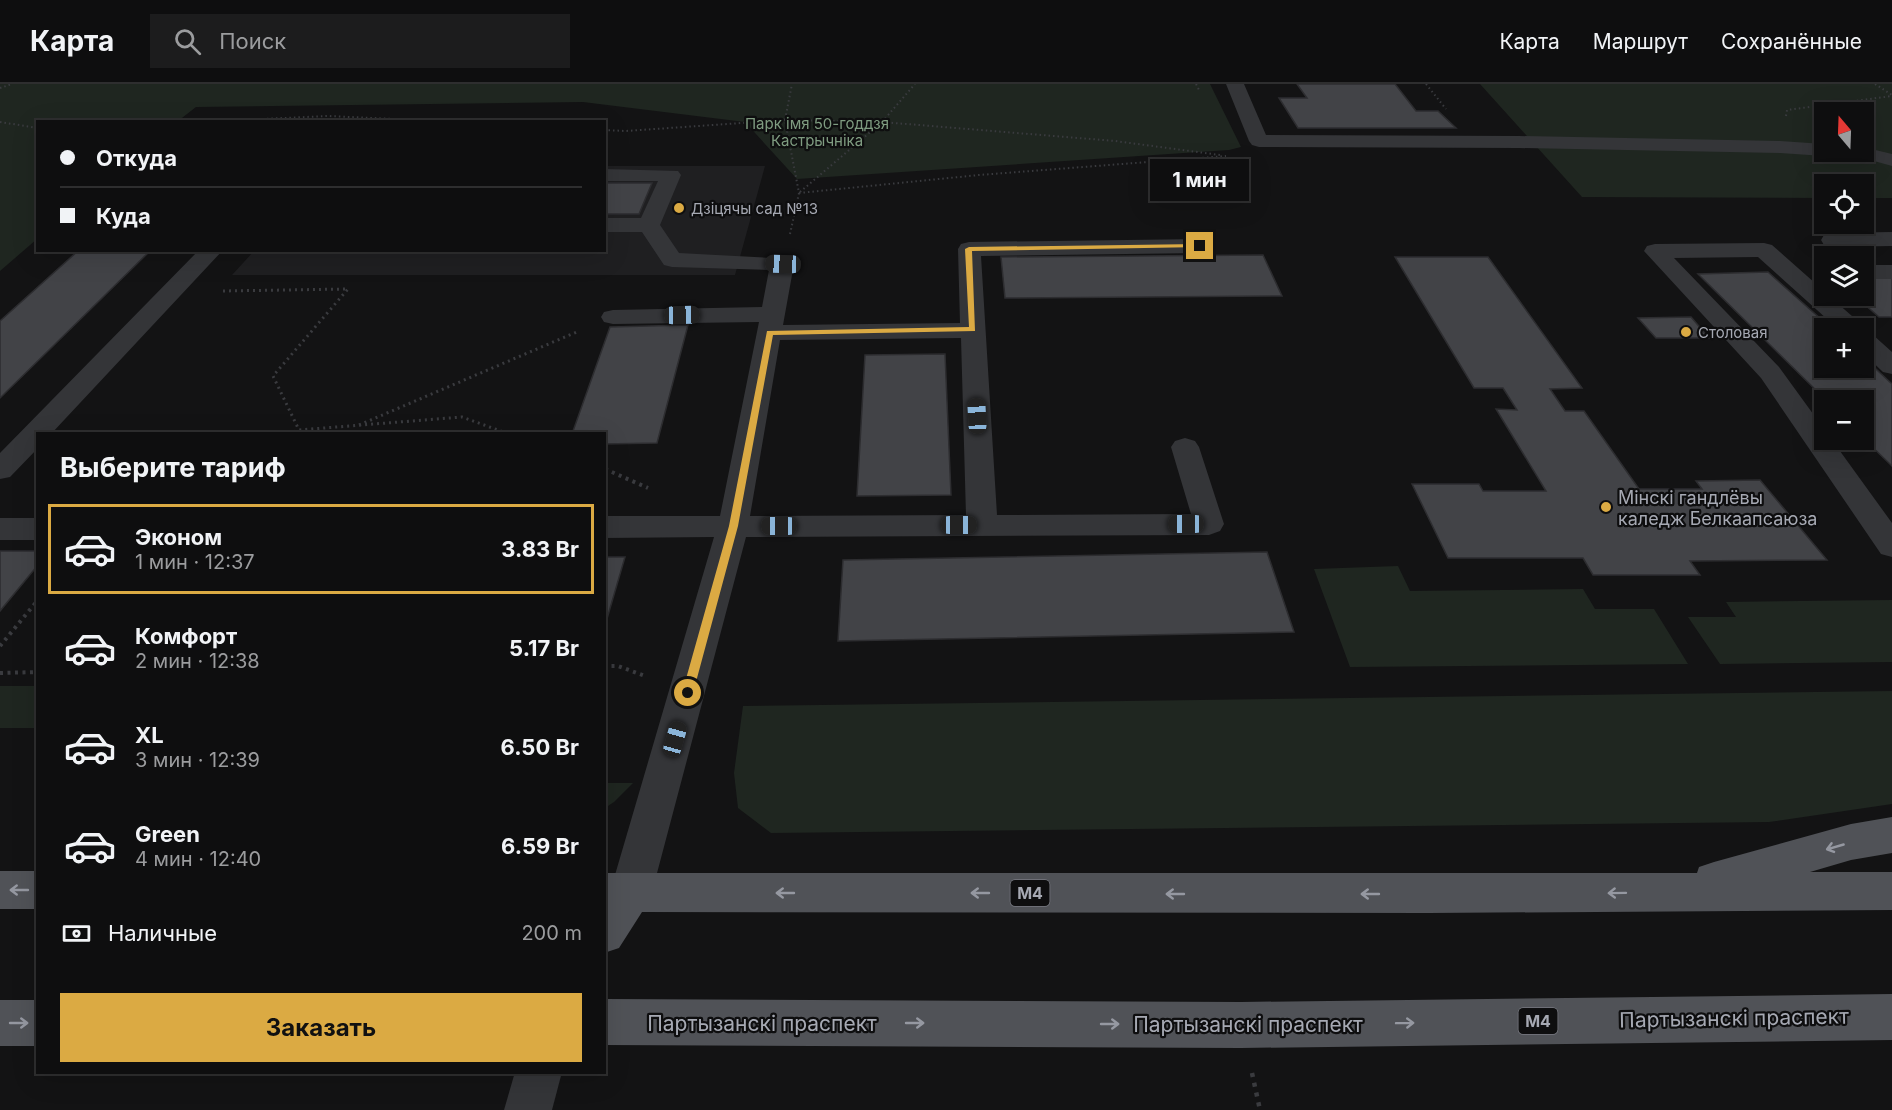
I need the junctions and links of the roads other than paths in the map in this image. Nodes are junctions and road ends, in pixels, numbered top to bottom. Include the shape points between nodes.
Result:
1 (1234, 84) edge
2 (1814, 149) edge
3 (1874, 155) edge
4 (1892, 160) edge
5 (606, 175) edge
6 (606, 225) edge
7 (649, 225) junction
8 (1892, 239) edge
9 (1832, 240) dead end
10 (1200, 246) dead end
11 (210, 252) edge
12 (1874, 272) edge
13 (1892, 272) edge
14 (613, 317) road end
15 (1840, 318) edge
16 (771, 323) junction
17 (972, 330) junction
18 (1874, 349) edge
19 (1892, 366) edge
20 (37, 432) edge
21 (36, 433) edge
22 (1185, 447) dead end
23 (0, 470) edge
24 (982, 525) junction
25 (606, 526) edge
26 (734, 526) junction
27 (0, 529) edge
28 (36, 529) edge
29 (1892, 546) edge
30 (1892, 836) edge
31 (0, 890) edge
32 (36, 890) edge
33 (1892, 891) edge
34 (618, 892) edge
35 (1675, 892) junction
36 (606, 927) edge
37 (1835, 1017) junction
38 (1892, 1017) edge
39 (606, 1022) edge
40 (0, 1023) edge
41 (36, 1023) edge
42 (1892, 1031) edge
43 (539, 1074) edge
44 (528, 1110) edge

1 - 2 street via 1259,141
3 - 4 street
5 - 7 street via 671,175
6 - 7 street
7 - 16 street via 672,260 783,264
8 - 9 street
10 - 17 street via 969,249
11 - 20 street
12 - 13 street
14 - 16 street
15 - 29 street via 1764,250 1655,251 1770,373
16 - 17 street
16 - 26 street
17 - 24 street
18 - 19 street
21 - 23 street
22 - 24 street via 1209,524
24 - 26 street
25 - 26 street
26 - 34 street
27 - 28 street
30 -> 35 main road via 1851,843
32 -> 31 main road
33 - 35 main road, М4
35 -> 34 main road, М4
34 - 36 main road
37 - 38 main road, Партызанскі праспект / М4
39 -> 37 main road, Партызанскі праспект / М4 via 1241,1025
37 - 42 main road
40 -> 41 main road
43 - 44 street

